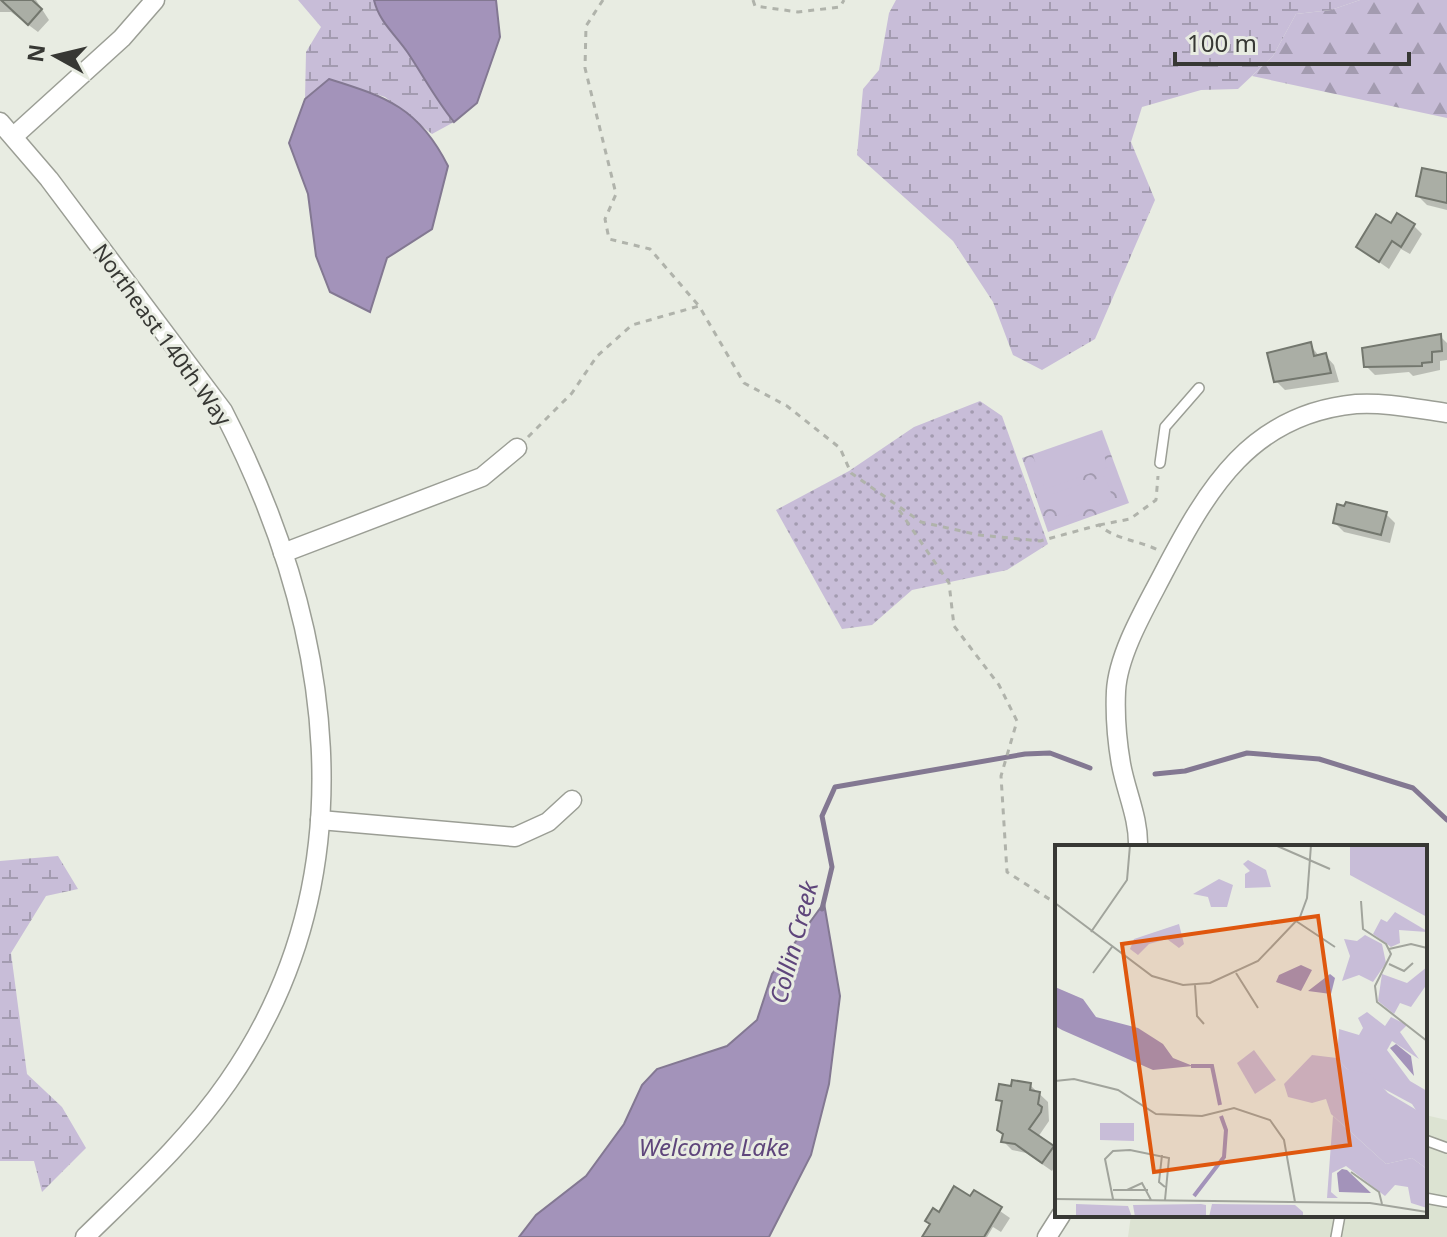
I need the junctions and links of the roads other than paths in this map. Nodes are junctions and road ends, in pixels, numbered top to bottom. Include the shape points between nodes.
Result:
1 (155, 0) edge
2 (0, 122) edge
3 (14, 136) junction
4 (1199, 388) dead end
5 (1447, 413) edge
6 (517, 448) road end
7 (1160, 463) road end
8 (283, 553) junction
9 (572, 800) dead end
10 (320, 820) junction
11 (1138, 845) edge
12 (1427, 1141) edge
13 (1447, 1148) edge
14 (1427, 1198) edge
15 (1447, 1202) edge
16 (1060, 1217) edge
17 (1340, 1217) edge
18 (85, 1237) edge
19 (1047, 1237) edge
20 (1336, 1237) edge

1 - 3 street via 122,38
2 - 3 street, Northeast 140th Way
3 - 8 street, Northeast 140th Way via 223,411
4 - 7 lane via 1165,427
5 - 11 street via 1356,404 1313,413 1243,452 1197,511 1136,626 1116,688 1121,762
6 - 8 street via 482,477
8 - 10 street, Northeast 140th Way via 300,602 318,690
9 - 10 street via 548,822 515,837
10 - 18 street, Northeast 140th Way via 292,953 247,1051 179,1144
12 - 13 lane
14 - 15 lane
16 - 19 street
17 - 20 lane

